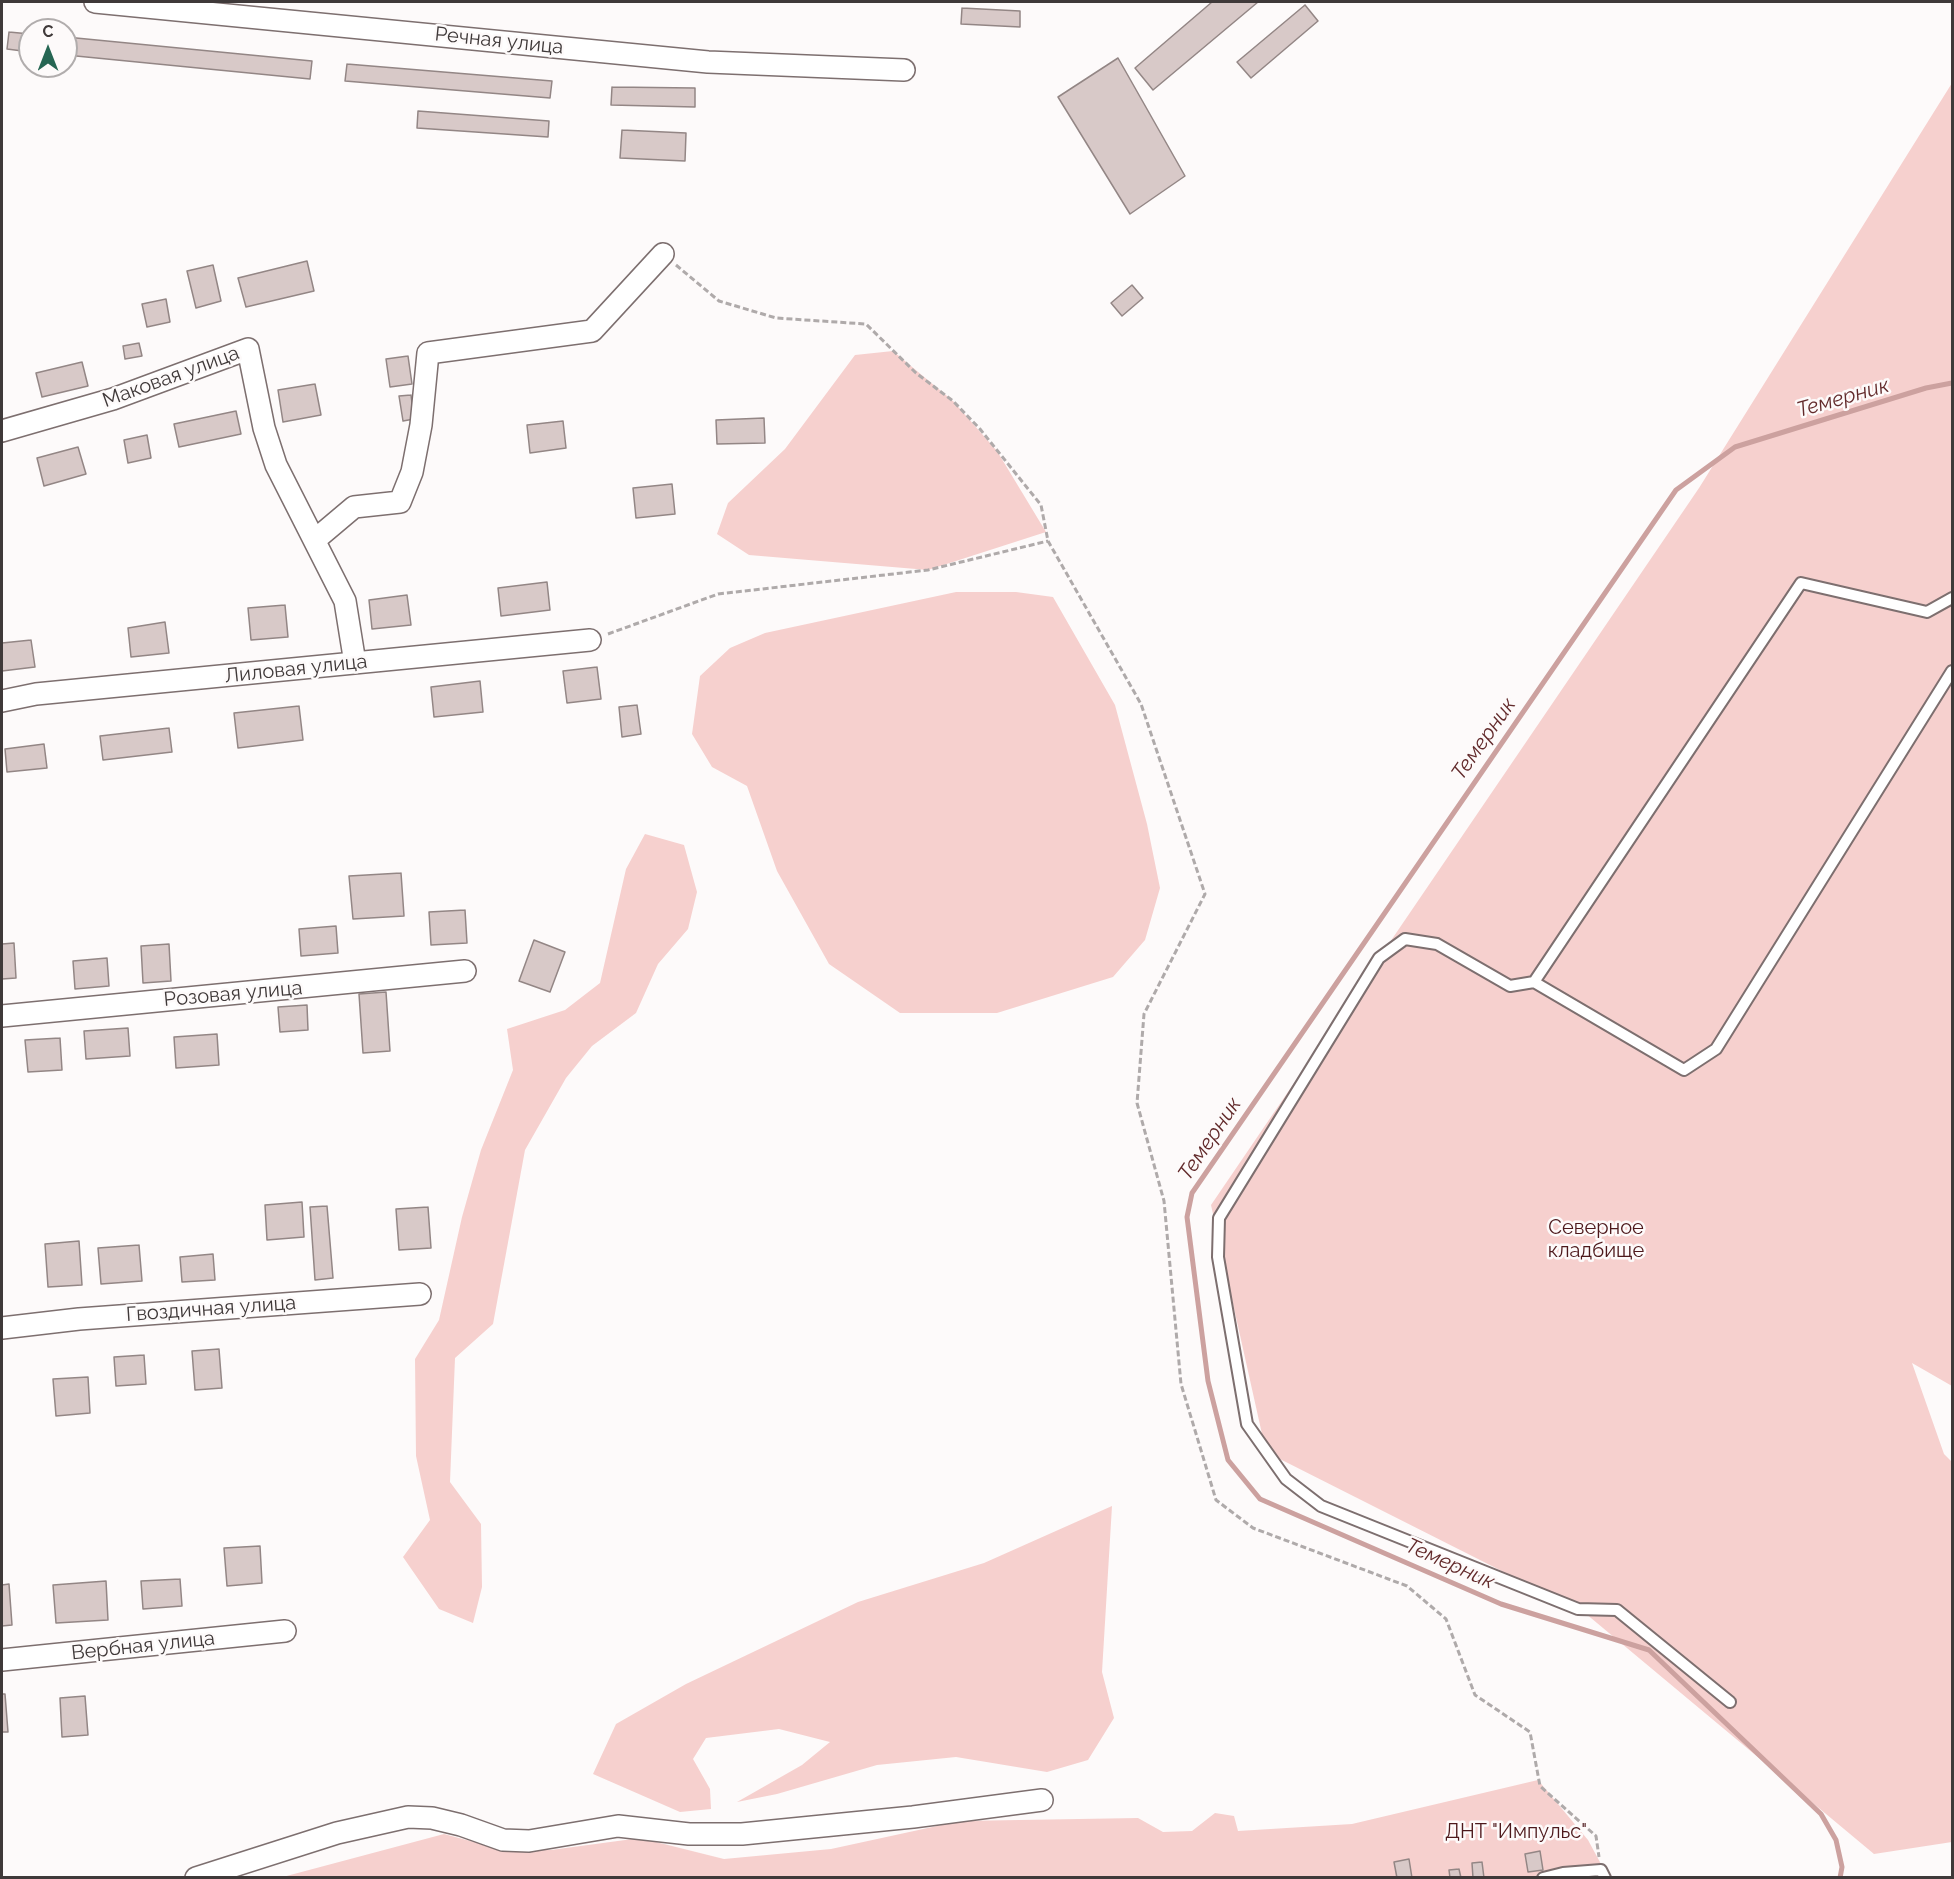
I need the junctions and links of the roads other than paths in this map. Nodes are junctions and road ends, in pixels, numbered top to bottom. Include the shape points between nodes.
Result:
1 (95, 2) edge
2 (150, 4) edge
3 (904, 70) dead end
4 (663, 254) road end
5 (2, 431) edge
6 (316, 539) junction
7 (1953, 598) edge
8 (590, 640) road end
9 (355, 663) junction
10 (1953, 671) edge
11 (2, 701) edge
12 (465, 971) dead end
13 (1534, 982) junction
14 (2, 1016) edge
15 (420, 1294) dead end
16 (2, 1328) edge
17 (285, 1631) dead end
18 (2, 1660) edge
19 (1730, 1702) dead end
20 (1042, 1800) dead end
21 (1603, 1874) edge
22 (196, 1878) edge
23 (1543, 1878) edge

1 - 2 street, Речная улица
2 - 3 street, Речная улица via 708,62
4 - 6 street via 592,332 428,353 421,425 412,472 400,502 354,507
5 - 6 street, Маковая улица via 114,399 248,349 276,465
6 - 9 street, Маковая улица via 345,601
7 - 13 lane via 1928,612 1801,583
8 - 9 street, Лиловая улица
9 - 11 street, Лиловая улица via 36,694
10 - 13 lane via 1716,1049 1684,1071
12 - 14 street, Розовая улица
13 - 19 lane via 1510,986 1437,944 1405,939 1378,958 1219,1218 1219,1267 1247,1424 1286,1479 1321,1506 1578,1609 1617,1610
15 - 16 street, Гвоздичная улица
17 - 18 street, Вербная улица
20 - 22 street via 913,1818 742,1834 689,1834 618,1826 529,1841 503,1840 461,1825 408,1817 337,1833
21 - 23 lane via 1563,1873

